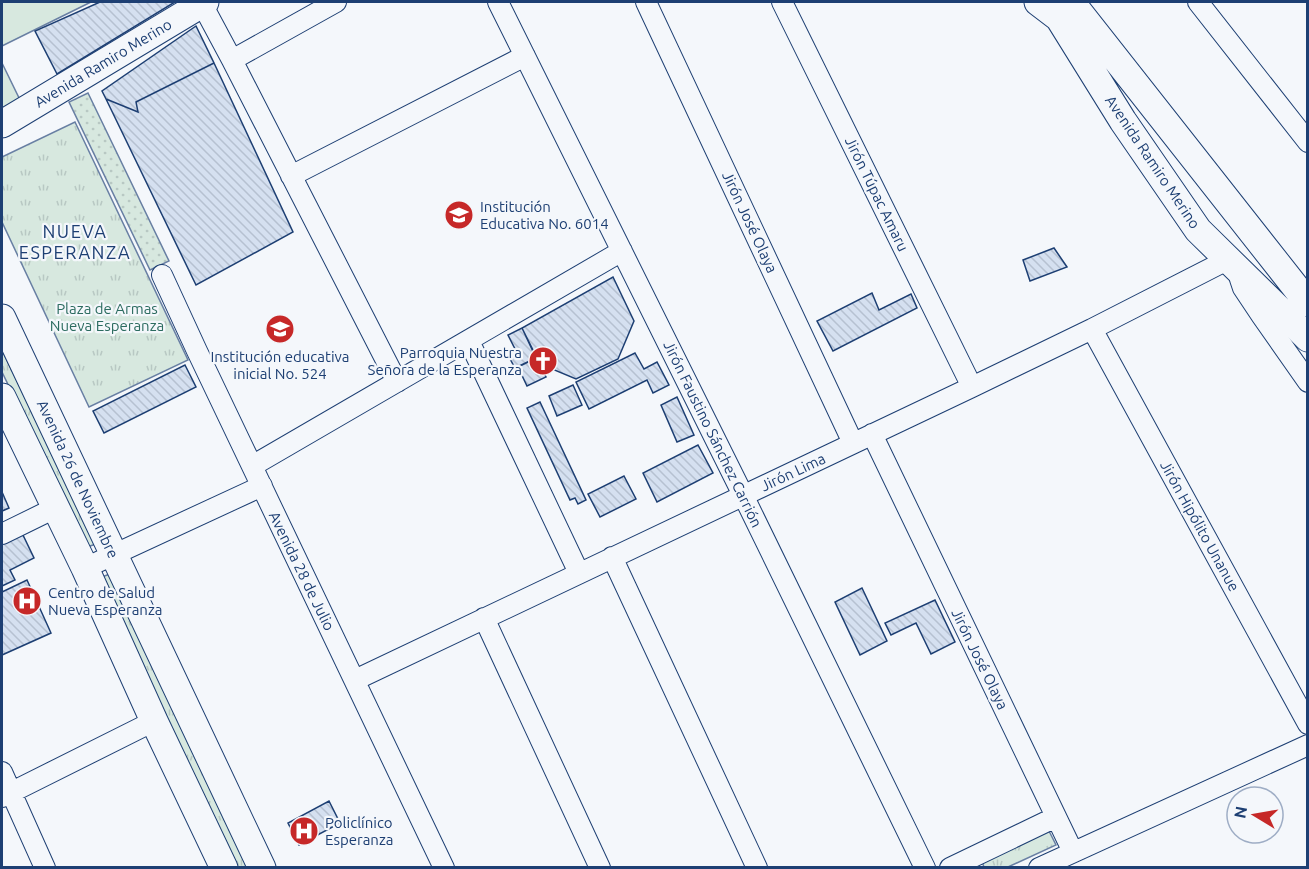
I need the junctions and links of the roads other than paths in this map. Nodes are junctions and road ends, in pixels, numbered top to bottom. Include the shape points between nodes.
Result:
1 (336, 2) edge
2 (498, 2) edge
3 (646, 2) edge
4 (782, 2) edge
5 (1038, 2) edge
6 (1071, 2) edge
7 (1198, 2) edge
8 (204, 3) edge
9 (525, 56) junction
10 (232, 60) junction
11 (2, 124) edge
12 (1308, 142) edge
13 (291, 177) junction
14 (622, 251) junction
15 (1232, 263) junction
16 (162, 274) dead end
17 (1308, 303) edge
18 (2, 318) edge
19 (1092, 329) junction
20 (1308, 338) edge
21 (469, 341) junction
22 (1308, 381) edge
23 (397, 382) junction
24 (972, 387) junction
25 (2, 397) edge
26 (872, 434) junction
27 (853, 443) junction
28 (252, 466) junction
29 (262, 486) junction
30 (743, 495) junction
31 (55, 508) junction
32 (2, 534) edge
33 (114, 555) junction
34 (612, 557) junction
35 (85, 568) junction
36 (579, 573) junction
37 (484, 618) junction
38 (354, 680) junction
39 (154, 722) junction
40 (1308, 724) edge
41 (1308, 745) edge
42 (2, 772) edge
43 (6, 795) edge
44 (1056, 817) junction
45 (1073, 852) junction
46 (45, 867) edge
47 (224, 867) edge
48 (262, 867) edge
49 (444, 867) edge
50 (600, 867) edge
51 (757, 867) edge
52 (925, 867) edge
53 (950, 867) edge
54 (1039, 867) edge

1 - 10 street
2 - 9 street, Jirón Faustino Sánchez Carrión
3 - 27 street, Jirón José Olaya
4 - 24 street, Jirón Túpac Amaru
5 - 15 main road, Avenida Ramiro Merino via 1059,18 1198,230
6 - 17 main road, Avenida Ramiro Merino
7 - 12 street
8 - 10 street
8 - 11 main road, Avenida Ramiro Merino
9 - 13 street
9 - 14 street, Jirón Faustino Sánchez Carrión
10 - 13 street
13 - 23 street
14 - 21 street
14 - 30 street, Jirón Faustino Sánchez Carrión
15 - 19 street, Jirón Lima
15 - 20 main road, Avenida Ramiro Merino
15 - 22 street via 1243,288
16 - 28 street, Avenida 28 de Julio
18 - 33 main road, Avenida 26 de Noviembre
19 - 24 street, Jirón Lima
19 - 40 street, Jirón Hipólito Unanue
21 - 23 street
21 - 36 street
23 - 28 street
24 - 26 street, Jirón Lima
25 - 31 main road, Avenida 26 de Noviembre
26 - 27 street, Jirón Lima
26 - 44 street, Jirón José Olaya
27 - 30 street, Jirón Lima
28 - 29 street, Avenida 28 de Julio
29 - 33 street
29 - 38 street, Avenida 28 de Julio
30 - 34 street, Jirón Lima
30 - 52 street, Jirón Faustino Sánchez Carrión
31 - 32 street
31 - 35 main road, Avenida 26 de Noviembre
33 - 35 street
33 - 48 main road, Avenida 26 de Noviembre
34 - 36 street, Jirón Lima
34 - 51 street
35 - 39 main road, Avenida 26 de Noviembre
36 - 37 street, Jirón Lima
37 - 38 street, Jirón Lima
37 - 50 street
38 - 49 street, Avenida 28 de Julio
39 - 43 street
39 - 47 main road, Avenida 26 de Noviembre
41 - 45 street
42 - 43 street
43 - 46 street
44 - 45 street, Jirón José Olaya
44 - 53 street
45 - 54 street

